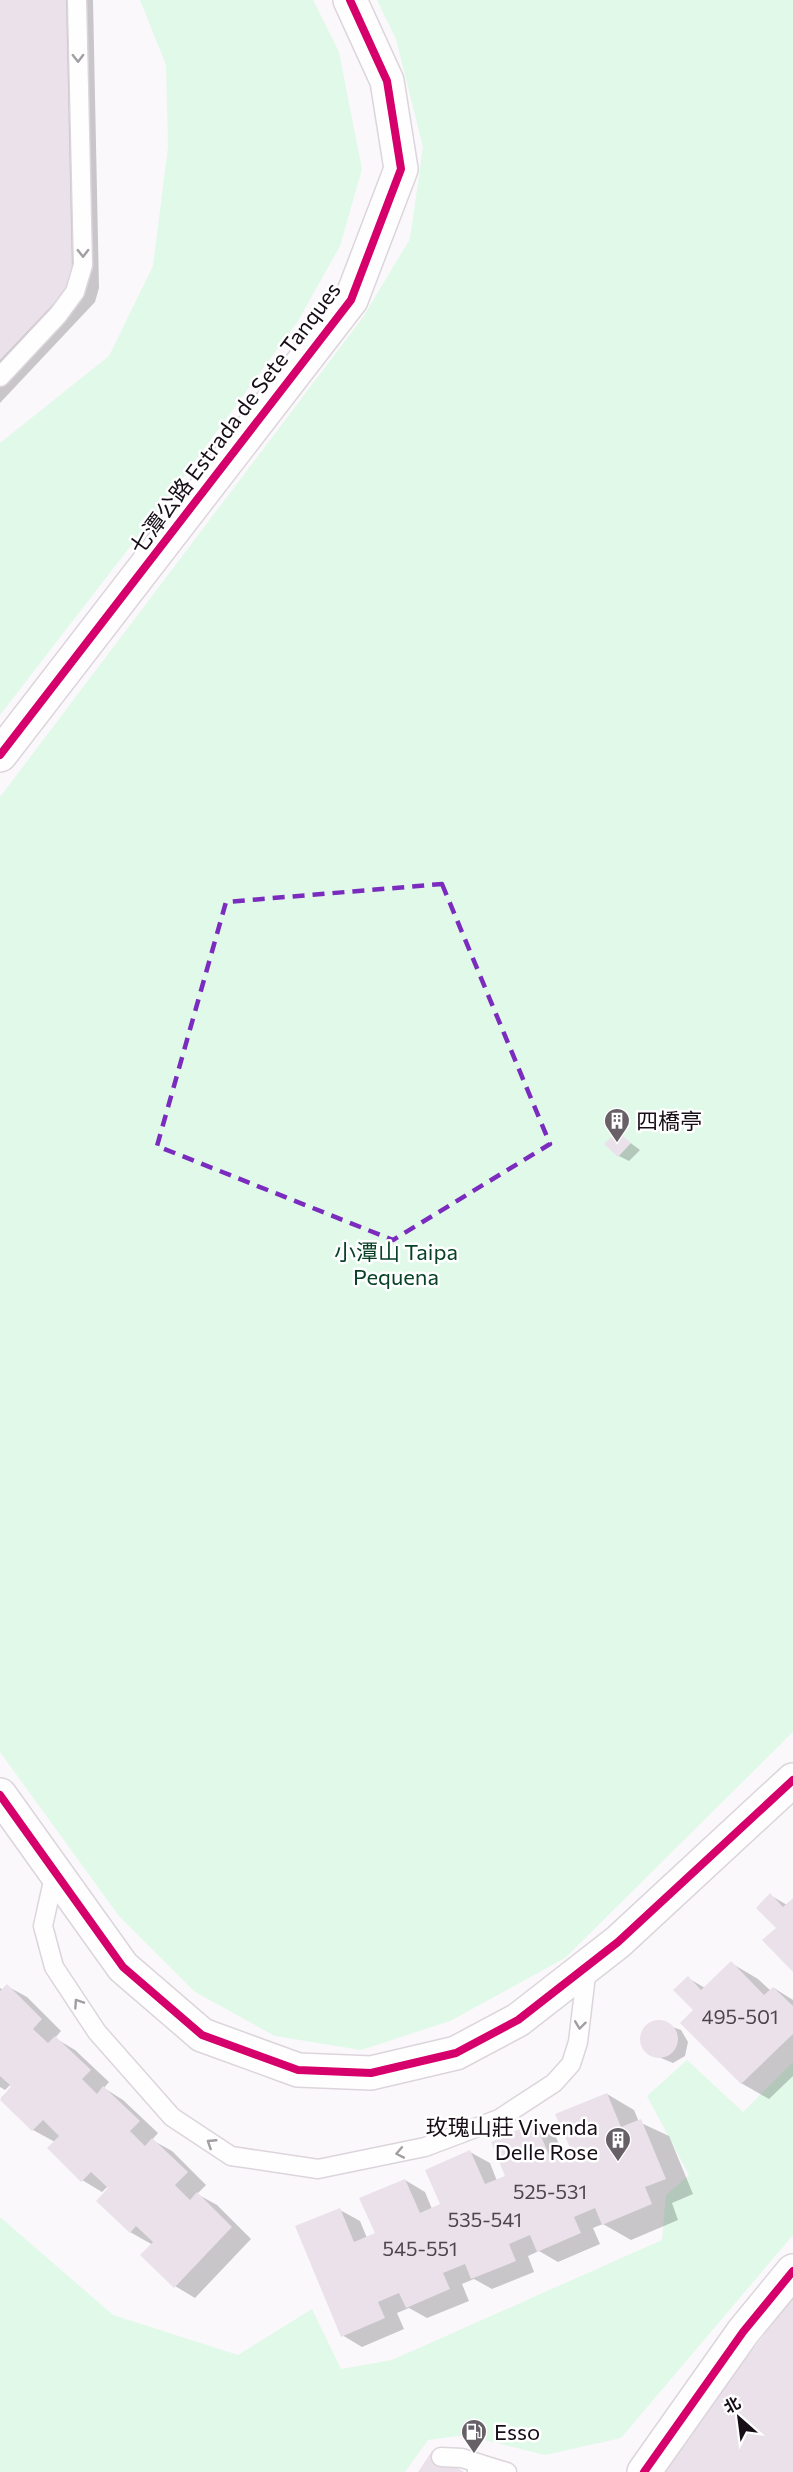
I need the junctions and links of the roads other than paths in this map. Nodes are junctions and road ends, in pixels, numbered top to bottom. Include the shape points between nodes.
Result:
1 (77, 0) edge
2 (350, 0) edge
3 (0, 377) edge
4 (0, 755) edge
5 (793, 1780) edge
6 (0, 1795) edge
7 (55, 1872) junction
8 (586, 1966) junction
9 (793, 2271) edge
10 (441, 2457) dead end
11 (480, 2469) edge
12 (507, 2472) edge
13 (644, 2472) edge

1 -> 3 lane via 83,265 75,292 58,315
2 - 4 street, 七潭公路 Estrada de Sete Tanques via 387,81 401,170 351,300
5 - 8 street via 618,1942
6 - 7 street
7 - 8 street via 123,1967 202,2035 298,2070 371,2073 456,2053 518,2020
8 -> 7 lane via 572,2064 554,2083 500,2119 425,2148 318,2169 231,2156 172,2117 97,2032 54,1967 43,1926
9 - 13 street via 743,2332
10 - 11 lane via 462,2458
11 - 12 lane

